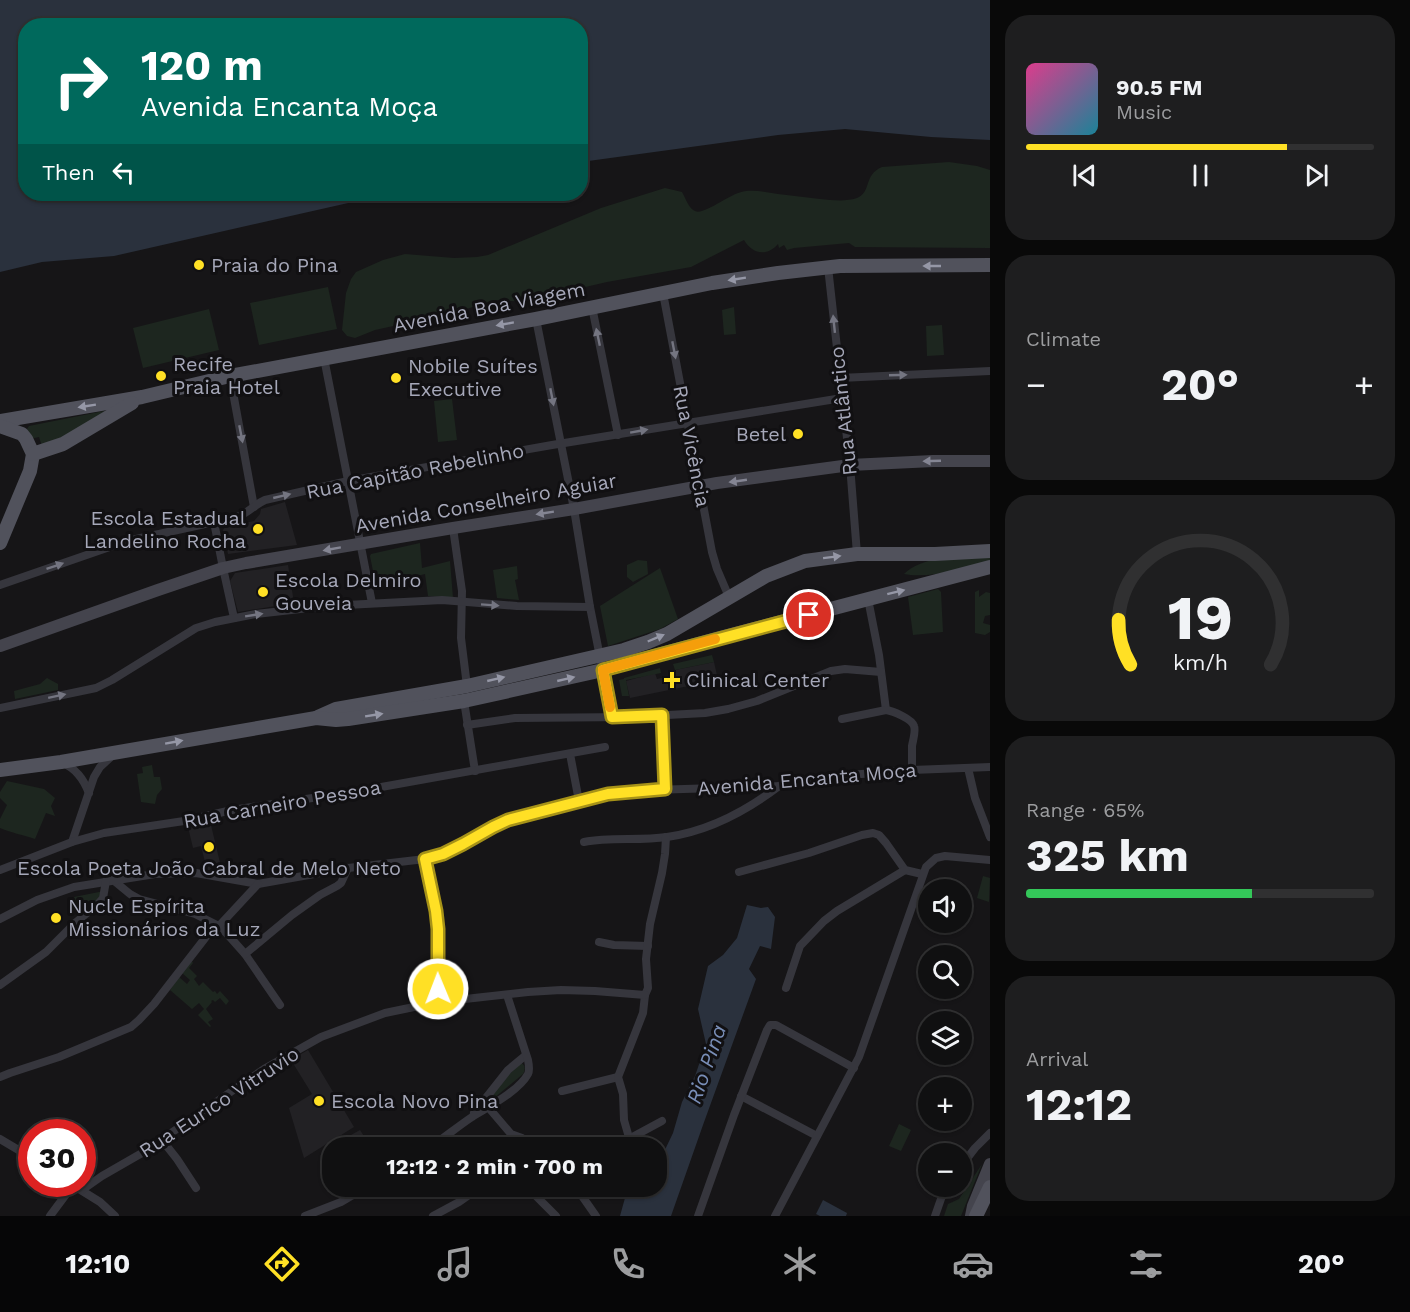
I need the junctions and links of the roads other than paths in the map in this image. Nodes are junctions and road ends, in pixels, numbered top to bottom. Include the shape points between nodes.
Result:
1 (990, 265) edge
2 (828, 267) junction
3 (663, 293) junction
4 (592, 307) junction
5 (536, 319) junction
6 (324, 358) junction
7 (990, 371) edge
8 (230, 376) junction
9 (840, 378) junction
10 (142, 397) junction
11 (842, 398) junction
12 (0, 421) edge
13 (687, 423) junction
14 (0, 426) edge
15 (618, 435) junction
16 (561, 444) junction
17 (33, 454) junction
18 (990, 461) edge
19 (850, 465) junction
20 (348, 481) junction
21 (699, 487) junction
22 (254, 507) junction
23 (574, 509) junction
24 (214, 522) junction
25 (453, 528) junction
26 (0, 543) edge
27 (361, 544) junction
28 (990, 551) edge
29 (857, 554) junction
30 (990, 567) edge
31 (223, 568) junction
32 (0, 585) edge
33 (729, 597) junction
34 (868, 599) junction
35 (372, 603) junction
36 (463, 603) junction
37 (590, 607) junction
38 (234, 618) junction
39 (0, 646) edge
40 (600, 655) junction
41 (603, 670) junction
42 (881, 672) junction
43 (467, 686) junction
44 (464, 701) junction
45 (0, 708) edge
46 (886, 710) junction
47 (662, 715) junction
48 (612, 717) junction
49 (316, 718) junction
50 (842, 719) dead end
51 (467, 725) junction
52 (605, 747) dead end
53 (116, 752) junction
54 (570, 754) junction
55 (60, 762) junction
56 (990, 767) edge
57 (968, 768) junction
58 (0, 770) edge
59 (912, 770) junction
60 (475, 771) junction
61 (779, 786) junction
62 (665, 789) junction
63 (88, 793) junction
64 (579, 801) junction
65 (666, 837) junction
66 (990, 837) edge
67 (72, 842) junction
68 (584, 842) dead end
69 (425, 859) junction
70 (990, 860) edge
71 (348, 868) junction
72 (0, 870) edge
73 (905, 870) junction
74 (924, 870) junction
75 (739, 872) dead end
76 (110, 880) junction
77 (258, 884) junction
78 (0, 919) edge
79 (219, 926) junction
80 (599, 942) dead end
81 (648, 946) junction
82 (245, 954) junction
83 (0, 986) edge
84 (786, 988) dead end
85 (507, 995) junction
86 (645, 995) junction
87 (438, 1002) junction
88 (280, 1005) dead end
89 (526, 1055) junction
90 (854, 1068) junction
91 (0, 1077) edge
92 (618, 1077) junction
93 (562, 1091) dead end
94 (488, 1095) junction
95 (741, 1096) junction
96 (492, 1105) junction
97 (471, 1118) junction
98 (662, 1121) dead end
99 (990, 1133) edge
100 (817, 1136) junction
101 (444, 1137) edge
102 (519, 1137) edge
103 (628, 1137) edge
104 (630, 1137) edge
105 (0, 1138) edge
106 (162, 1140) junction
107 (18, 1149) edge
108 (972, 1152) edge
109 (990, 1164) edge
110 (96, 1178) edge
111 (990, 1187) edge
112 (196, 1188) dead end
113 (66, 1197) edge
114 (92, 1197) edge
115 (349, 1197) edge
116 (466, 1197) edge
117 (537, 1197) edge
118 (583, 1197) edge
119 (942, 1197) edge
120 (990, 1206) edge
121 (777, 1215) edge
122 (50, 1216) edge
123 (116, 1216) edge
124 (305, 1216) edge
125 (433, 1216) edge
126 (555, 1216) edge
127 (596, 1216) edge
128 (698, 1216) edge
129 (935, 1216) edge
130 (971, 1216) edge
131 (976, 1216) edge
132 (986, 1216) edge

1 -> 2 main road, Avenida Boa Viagem
2 -> 3 main road, Avenida Boa Viagem
9 -> 2 street, Rua Atlântico
3 - 4 main road, Avenida Boa Viagem
3 -> 13 street, Rua Vicência
4 - 5 main road, Avenida Boa Viagem
15 -> 4 street
5 -> 6 main road, Avenida Boa Viagem
5 -> 16 street
6 - 8 main road, Avenida Boa Viagem
6 - 20 street
9 -> 7 street
8 - 10 main road, Avenida Boa Viagem
8 -> 22 street
9 - 11 street, Rua Atlântico
10 -> 12 main road, Avenida Boa Viagem
10 - 17 main road via 63,444
11 - 13 street, Rua Capitão Rebelinho
11 - 19 street, Rua Atlântico
15 -> 13 street, Rua Capitão Rebelinho
13 - 21 street, Rua Vicência
14 - 17 main road via 22,434
15 - 16 street, Rua Capitão Rebelinho
16 - 20 street, Rua Capitão Rebelinho
16 - 23 street
17 - 26 main road via 30,471
18 -> 19 main road, Avenida Conselheiro Aguiar
19 -> 21 main road, Avenida Conselheiro Aguiar
19 - 29 street, Rua Atlântico
22 -> 20 street, Rua Capitão Rebelinho via 264,500
20 - 27 street
21 - 23 main road, Avenida Conselheiro Aguiar
21 - 33 street, Rua Vicência via 712,552
22 - 24 street, Rua Capitão Rebelinho via 245,514
23 -> 25 main road, Avenida Conselheiro Aguiar
23 - 37 street
24 - 31 street
32 -> 24 street, Rua Capitão Rebelinho via 127,541
25 - 27 main road, Avenida Conselheiro Aguiar
25 - 36 street
27 -> 31 main road, Avenida Conselheiro Aguiar
27 - 35 street
28 - 29 main road
33 -> 29 main road via 766,576 806,561
34 -> 30 main road
31 - 38 street
31 - 39 main road, Avenida Conselheiro Aguiar
40 -> 33 main road via 667,634
34 - 41 main road
34 - 42 street
35 - 36 street
38 -> 35 street
36 -> 37 street
36 - 43 street via 461,638
37 - 40 street
45 -> 38 street via 96,688 196,628
40 - 41 street
43 -> 40 main road
44 -> 41 main road
41 - 48 street
42 - 46 street
42 - 47 street via 831,671 738,707
43 - 49 main road via 352,706
49 -> 44 main road via 348,719
44 - 51 street
46 - 50 street
46 - 59 street via 898,713 914,726
47 - 48 street
47 - 62 street
48 - 51 street via 515,718
53 -> 49 main road
51 - 60 street
52 - 54 street, Rua Carneiro Pessoa
53 - 55 main road
53 - 63 street via 100,767
54 - 60 street, Rua Carneiro Pessoa
54 - 64 street
55 - 58 main road
55 - 63 street via 77,772
56 - 57 street, Avenida Encanta Moça
57 - 59 street, Avenida Encanta Moça
57 - 66 street
59 - 61 street, Avenida Encanta Moça
60 - 67 street, Rua Carneiro Pessoa via 124,829
61 - 62 street, Avenida Encanta Moça
61 - 65 street via 712,826
62 - 64 street, Avenida Encanta Moça
63 - 67 street
64 - 69 street, Avenida Encanta Moça via 508,820 443,854
65 - 68 street
65 - 81 street
67 - 72 street, Rua Carneiro Pessoa
69 - 71 street, Avenida Encanta Moça
69 - 87 street via 437,920
70 - 74 street via 945,856 936,858
71 - 77 street, Avenida Encanta Moça
71 - 82 street via 341,883 292,915
73 - 74 street
73 - 75 street via 886,843 873,833
73 - 84 street via 824,921 800,946
74 - 90 street
76 - 77 street, Avenida Encanta Moça via 196,873
76 - 78 street, Avenida Encanta Moça via 50,895
76 - 79 street via 139,899 195,914
76 - 83 street via 97,905 46,952
77 - 79 street
79 - 82 street
79 - 91 street via 131,1027
80 - 81 street
81 - 86 street
82 - 88 street
85 - 86 street, Rua Eurico Vitruvio via 561,990
85 - 87 street, Rua Eurico Vitruvio
85 - 89 street
86 - 92 street via 640,1022
87 - 106 street, Rua Eurico Vitruvio via 385,1012 321,1037 264,1069
89 - 94 street
89 - 96 street via 528,1074
90 - 95 street via 776,1024 770,1025
90 - 100 street
92 - 93 street
92 - 103 street
94 - 96 street
94 - 97 street
95 - 100 street
95 - 128 street
96 - 97 street
96 - 102 street via 511,1134
97 - 101 street
98 - 104 street
99 - 108 street
100 - 121 street
105 - 107 street
106 - 110 street, Rua Eurico Vitruvio
106 - 112 street
109 - 130 main road
111 - 131 main road
113 - 122 street, Rua Eurico Vitruvio
114 - 123 street
115 - 124 street
116 - 125 street
117 - 126 street
118 - 127 street
119 - 129 street
120 - 132 main road

